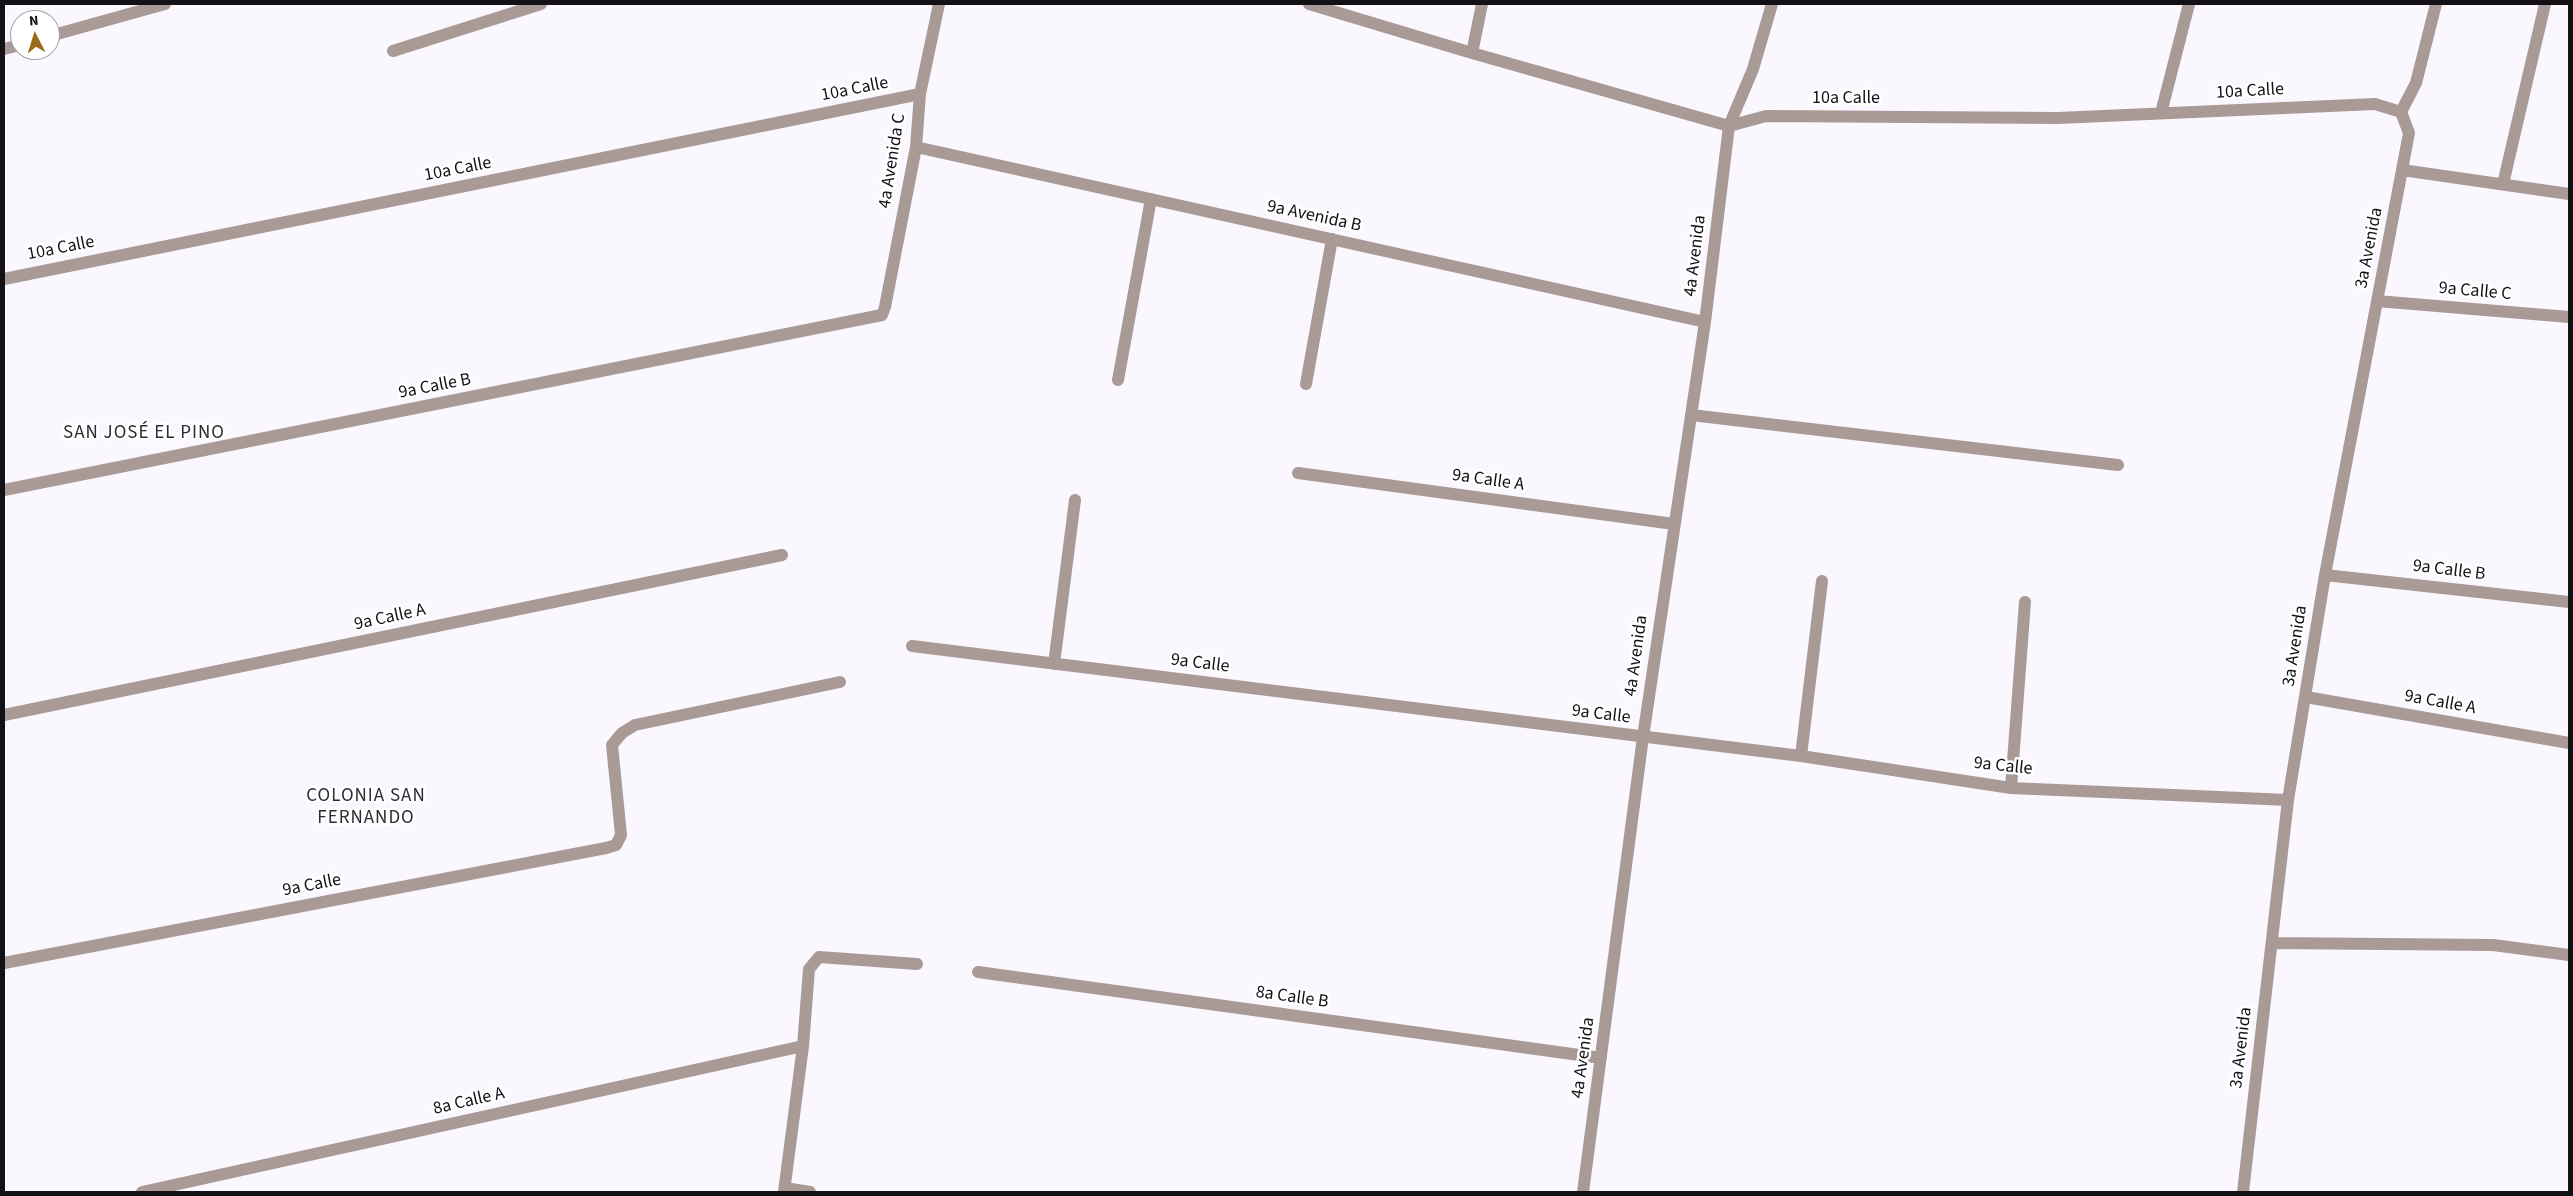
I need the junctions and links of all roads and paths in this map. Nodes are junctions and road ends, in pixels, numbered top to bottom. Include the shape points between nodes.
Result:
1 (165, 4) edge
2 (541, 4) edge
3 (939, 4) edge
4 (1309, 4) edge
5 (1482, 4) edge
6 (1772, 4) edge
7 (2189, 4) edge
8 (2436, 4) edge
9 (2545, 4) edge
10 (60, 33) edge
11 (393, 50) dead end
12 (1472, 53) junction
13 (920, 94) junction
14 (2400, 112) junction
15 (2161, 113) junction
16 (1729, 126) junction
17 (916, 147) junction
18 (2402, 170) junction
19 (2503, 184) junction
20 (2569, 194) edge
21 (1151, 199) junction
22 (1332, 239) junction
23 (4, 279) edge
24 (2377, 301) junction
25 (874, 318) joint
26 (2569, 318) edge
27 (1705, 322) junction
28 (1118, 380) dead end
29 (1306, 384) dead end
30 (1691, 416) junction
31 (2118, 465) dead end
32 (1298, 473) dead end
33 (4, 490) edge
34 (1075, 500) dead end
35 (1674, 524) junction
36 (782, 555) dead end
37 (2324, 575) junction
38 (1822, 581) dead end
39 (2025, 602) dead end
40 (2569, 602) edge
41 (912, 646) dead end
42 (1054, 664) junction
43 (840, 682) dead end
44 (2306, 697) junction
45 (4, 715) edge
46 (1643, 737) junction
47 (2569, 742) edge
48 (1801, 756) junction
49 (2011, 788) junction
50 (2288, 800) junction
51 (2272, 944) junction
52 (2569, 955) edge
53 (4, 963) edge
54 (916, 964) dead end
55 (978, 972) dead end
56 (803, 1046) junction
57 (1601, 1058) junction
58 (784, 1190) edge
59 (142, 1192) edge
60 (810, 1192) edge
61 (1583, 1192) edge
62 (2244, 1192) edge

1 - 10 street
2 - 11 street
3 - 13 street, 4a Avenida C
4 - 12 street
5 - 12 street
6 - 16 street, 4a Avenida via 1753,69
7 - 15 street
8 - 14 street via 2416,83
9 - 19 street
12 - 16 street
13 - 17 street, 4a Avenida C
13 - 23 street, 10a Calle
14 - 15 street, 10a Calle via 2375,104
14 - 18 street, 3a Avenida via 2409,133
15 - 16 street, 10a Calle via 2058,118 1766,116
16 - 27 street, 4a Avenida
17 - 21 street, 9a Avenida B
17 - 25 street, 4a Avenida C via 885,307 882,315
18 - 19 street
18 - 24 street, 3a Avenida
19 - 20 street
21 - 22 street, 9a Avenida B
21 - 28 street
22 - 27 street, 9a Avenida B
22 - 29 street
24 - 26 street, 9a Calle C
24 - 37 street, 3a Avenida
25 - 33 street, 9a Calle B
27 - 30 street, 4a Avenida
30 - 31 street
30 - 35 street, 4a Avenida
32 - 35 street, 9a Calle A
34 - 42 street
35 - 46 street, 4a Avenida
36 - 45 street, 9a Calle A
37 - 40 street, 9a Calle B
37 - 44 street, 3a Avenida
38 - 48 street
39 - 49 street
41 - 42 street, 9a Calle
42 - 46 street, 9a Calle
43 - 53 street, 9a Calle via 635,725 622,733 612,745 621,834 616,845
44 - 47 street, 9a Calle A
44 - 50 street, 3a Avenida
46 - 48 street, 9a Calle
46 - 57 street, 4a Avenida
48 - 49 street, 9a Calle
49 - 50 street, 9a Calle
50 - 51 street, 3a Avenida
51 - 52 street via 2494,945
51 - 62 street, 3a Avenida
54 - 56 street via 819,957 809,969
55 - 57 street, 8a Calle B
56 - 58 street
56 - 59 street, 8a Calle A
57 - 61 street, 4a Avenida
58 - 60 street

